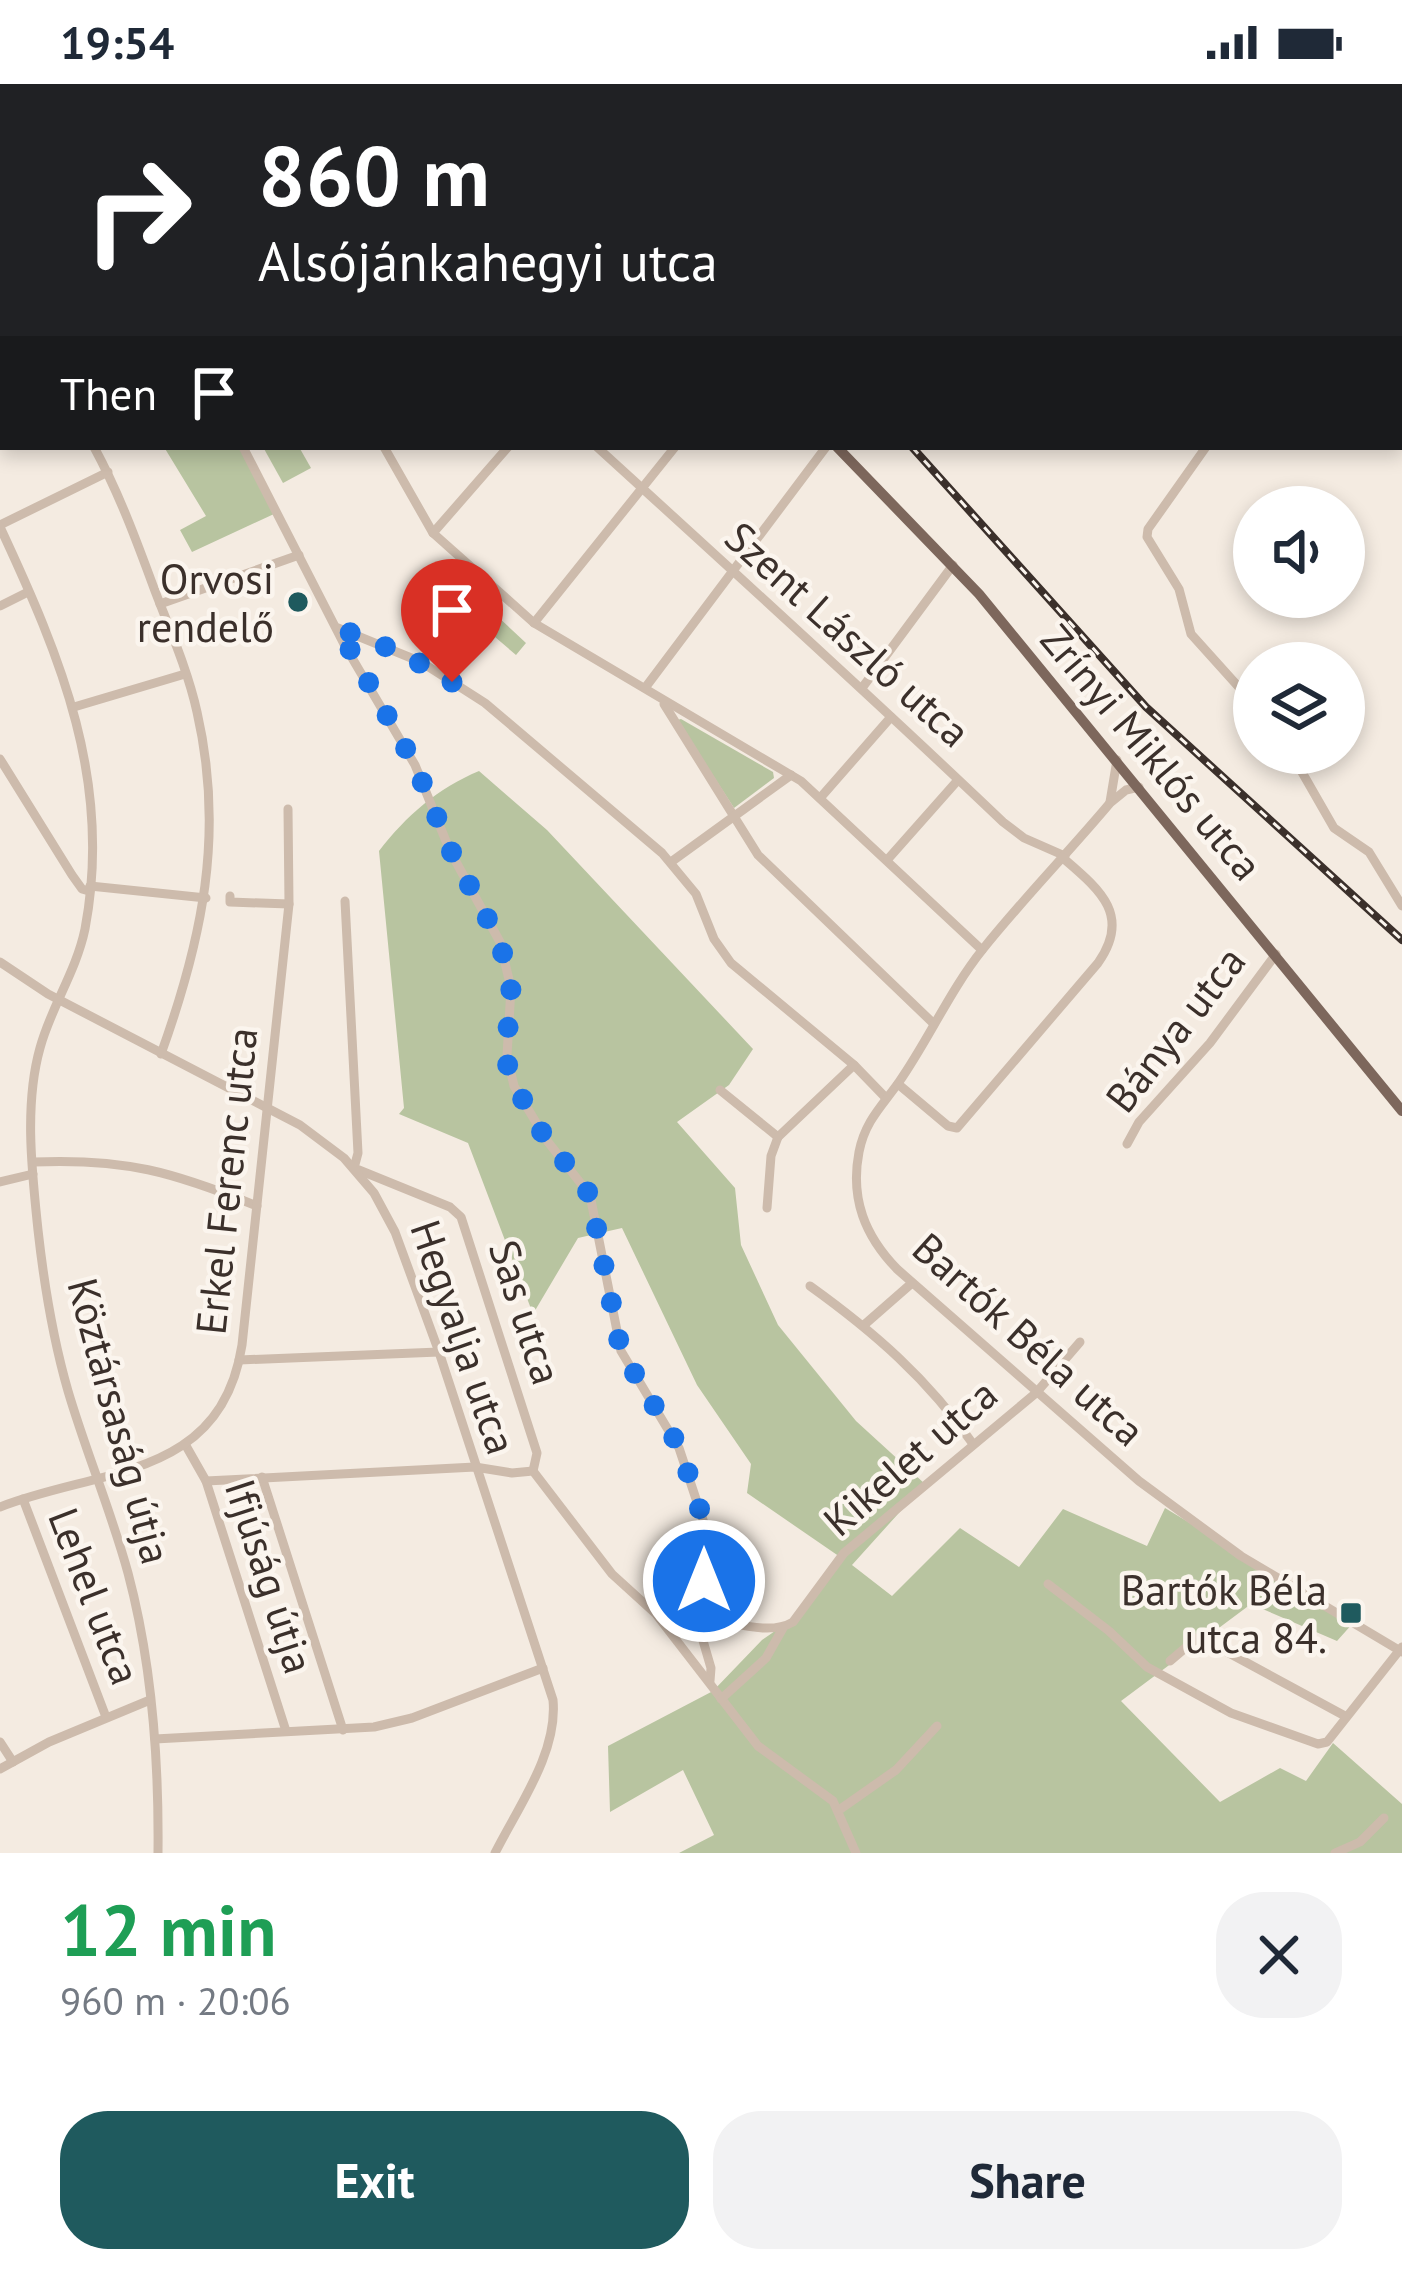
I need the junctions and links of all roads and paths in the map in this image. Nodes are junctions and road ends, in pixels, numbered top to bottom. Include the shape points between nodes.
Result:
1 (96, 450) edge
2 (245, 450) edge
3 (386, 450) edge
4 (505, 450) edge
5 (600, 450) edge
6 (673, 450) edge
7 (824, 450) edge
8 (840, 450) edge
9 (1204, 450) edge
10 (108, 472) junction
11 (642, 488) junction
12 (0, 526) edge
13 (433, 532) junction
14 (299, 555) junction
15 (953, 565) junction
16 (730, 572) junction
17 (28, 592) junction
18 (160, 604) junction
19 (0, 606) edge
20 (534, 623) junction
21 (340, 633) junction
22 (185, 674) junction
23 (1233, 680) edge
24 (645, 688) junction
25 (862, 688) junction
26 (662, 699) junction
27 (74, 707) junction
28 (891, 717) junction
29 (0, 759) edge
30 (1117, 760) junction
31 (1303, 774) edge
32 (791, 775) junction
33 (958, 780) junction
34 (1139, 787) junction
35 (821, 797) junction
36 (1110, 803) junction
37 (288, 809) dead end
38 (732, 818) junction
39 (1064, 857) junction
40 (889, 859) junction
41 (671, 862) junction
42 (90, 889) junction
43 (230, 896) dead end
44 (206, 898) junction
45 (345, 901) dead end
46 (290, 904) junction
47 (1402, 906) edge
48 (982, 950) junction
49 (1276, 954) junction
50 (0, 962) edge
51 (60, 1000) junction
52 (934, 1024) junction
53 (160, 1054) junction
54 (854, 1065) junction
55 (898, 1084) junction
56 (720, 1090) dead end
57 (884, 1096) junction
58 (1402, 1111) edge
59 (268, 1112) junction
60 (778, 1137) junction
61 (1127, 1144) dead end
62 (33, 1168) junction
63 (354, 1168) junction
64 (0, 1182) edge
65 (257, 1206) junction
66 (767, 1208) dead end
67 (912, 1282) junction
68 (810, 1286) dead end
69 (864, 1325) junction
70 (1080, 1342) dead end
71 (439, 1352) junction
72 (239, 1360) junction
73 (1036, 1393) junction
74 (185, 1444) junction
75 (973, 1444) junction
76 (475, 1467) junction
77 (533, 1471) junction
78 (262, 1477) junction
79 (206, 1481) junction
80 (97, 1482) junction
81 (23, 1499) junction
82 (0, 1508) edge
83 (1048, 1584) dead end
84 (699, 1618) junction
85 (783, 1628) junction
86 (1401, 1650) edge
87 (1170, 1661) dead end
88 (543, 1668) junction
89 (710, 1681) junction
90 (722, 1699) junction
91 (149, 1700) junction
92 (1345, 1716) junction
93 (106, 1717) junction
94 (938, 1726) dead end
95 (343, 1730) junction
96 (286, 1731) junction
97 (155, 1739) junction
98 (0, 1742) edge
99 (13, 1762) junction
100 (0, 1769) edge
101 (838, 1810) junction
102 (1384, 1818) dead end
103 (158, 1853) edge
104 (495, 1853) edge
105 (856, 1853) edge
106 (1335, 1853) edge

1 - 10 street
2 - 14 street
3 - 13 street
4 - 13 street
5 - 11 street, Szent László utca
6 - 11 street
7 - 16 street
8 - 15 main road, Zrínyi Miklós utca
9 - 23 street via 1147,537 1179,589 1192,634
10 - 12 street
10 - 18 street
11 - 16 street, Szent László utca
11 - 20 street
12 - 17 street, Köztársaság útja
13 - 20 street
14 - 18 street
14 - 21 street
15 - 25 street
15 - 30 main road, Zrínyi Miklós utca
16 - 24 street
16 - 25 street, Szent László utca
17 - 19 street
17 - 27 street, Köztársaság útja
18 - 22 street
20 - 24 street
21 - 41 street via 421,662 484,703
21 - 84 street via 500,942 511,988 506,1056 514,1086 590,1195 621,1351 680,1448 708,1535
22 - 27 street
22 - 44 street via 207,776
24 - 26 street
25 - 28 street, Szent László utca
26 - 32 street
26 - 38 street
27 - 42 street, Köztársaság útja via 92,796
28 - 33 street, Szent László utca
28 - 35 street
29 - 42 street via 72,875
30 - 34 main road, Zrínyi Miklós utca
30 - 36 street
31 - 47 street via 1331,825 1369,852
32 - 35 street
32 - 38 street
33 - 39 street, Szent László utca via 1018,834
33 - 40 street
34 - 36 street
34 - 49 main road, Zrínyi Miklós utca
35 - 40 street
36 - 39 street, Bartók Béla utca
37 - 46 street, Erkel Ferenc utca
38 - 41 street
38 - 52 street via 766,864
39 - 48 street, Bartók Béla utca
39 - 55 street, Szent László utca via 1110,912 1112,934 1098,963 957,1128
40 - 48 street
41 - 54 street via 730,963
42 - 44 street
42 - 51 street, Köztársaság útja via 79,953
43 - 46 street
44 - 53 street
45 - 63 street
46 - 59 street, Erkel Ferenc utca
48 - 52 street, Bartók Béla utca
49 - 58 main road, Zrínyi Miklós utca
49 - 61 street, Bánya utca
50 - 51 street, Hegyalja utca
51 - 53 street, Hegyalja utca
51 - 62 street, Köztársaság útja via 35,1067
52 - 55 street, Bartók Béla utca
53 - 59 street, Hegyalja utca
54 - 57 street
54 - 60 street
55 - 57 street, Bartók Béla utca
56 - 60 street
57 - 67 street, Bartók Béla utca via 858,1154 858,1203 875,1244
59 - 63 street, Hegyalja utca via 300,1125
59 - 65 street, Erkel Ferenc utca
60 - 66 street
62 - 64 street
62 - 65 street via 86,1160 141,1166
62 - 80 street, Köztársaság útja via 57,1347
63 - 71 street, Hegyalja utca via 389,1219
63 - 77 street, Sas utca via 461,1217 537,1453
65 - 72 street, Erkel Ferenc utca
67 - 69 street
67 - 73 street, Bartók Béla utca
68 - 69 street
69 - 75 street via 946,1404
70 - 73 street, Kikelet utca
71 - 72 street
71 - 76 street, Hegyalja utca
72 - 74 street, Erkel Ferenc utca via 218,1413
73 - 75 street, Kikelet utca
73 - 86 street, Bartók Béla utca via 1241,1556
74 - 79 street, Ifjúság útja
74 - 80 street, Erkel Ferenc utca
75 - 85 street, Kikelet utca via 844,1552
76 - 77 street
76 - 78 street
76 - 88 street, Hegyalja utca
77 - 89 street, Sas utca
78 - 79 street
78 - 95 street
79 - 96 street, Ifjúság útja
80 - 81 street, Erkel Ferenc utca
80 - 91 street, Köztársaság útja via 129,1578
81 - 82 street, Erkel Ferenc utca
81 - 93 street, Lehel utca
83 - 92 street via 1147,1667 1231,1713 1323,1745
84 - 85 street
84 - 89 street
85 - 90 street, Kikelet utca via 766,1658
86 - 92 street
87 - 92 street via 1203,1639
88 - 95 street via 412,1718
88 - 104 street, Hegyalja utca via 554,1700 551,1734
89 - 90 street, Sas utca
90 - 101 street, Sas utca via 758,1746
91 - 93 street
91 - 97 street, Köztársaság útja
93 - 99 street
94 - 101 street via 896,1770
95 - 96 street
96 - 97 street
97 - 103 street, Köztársaság útja
98 - 99 street
99 - 100 street
101 - 105 street
102 - 106 street

